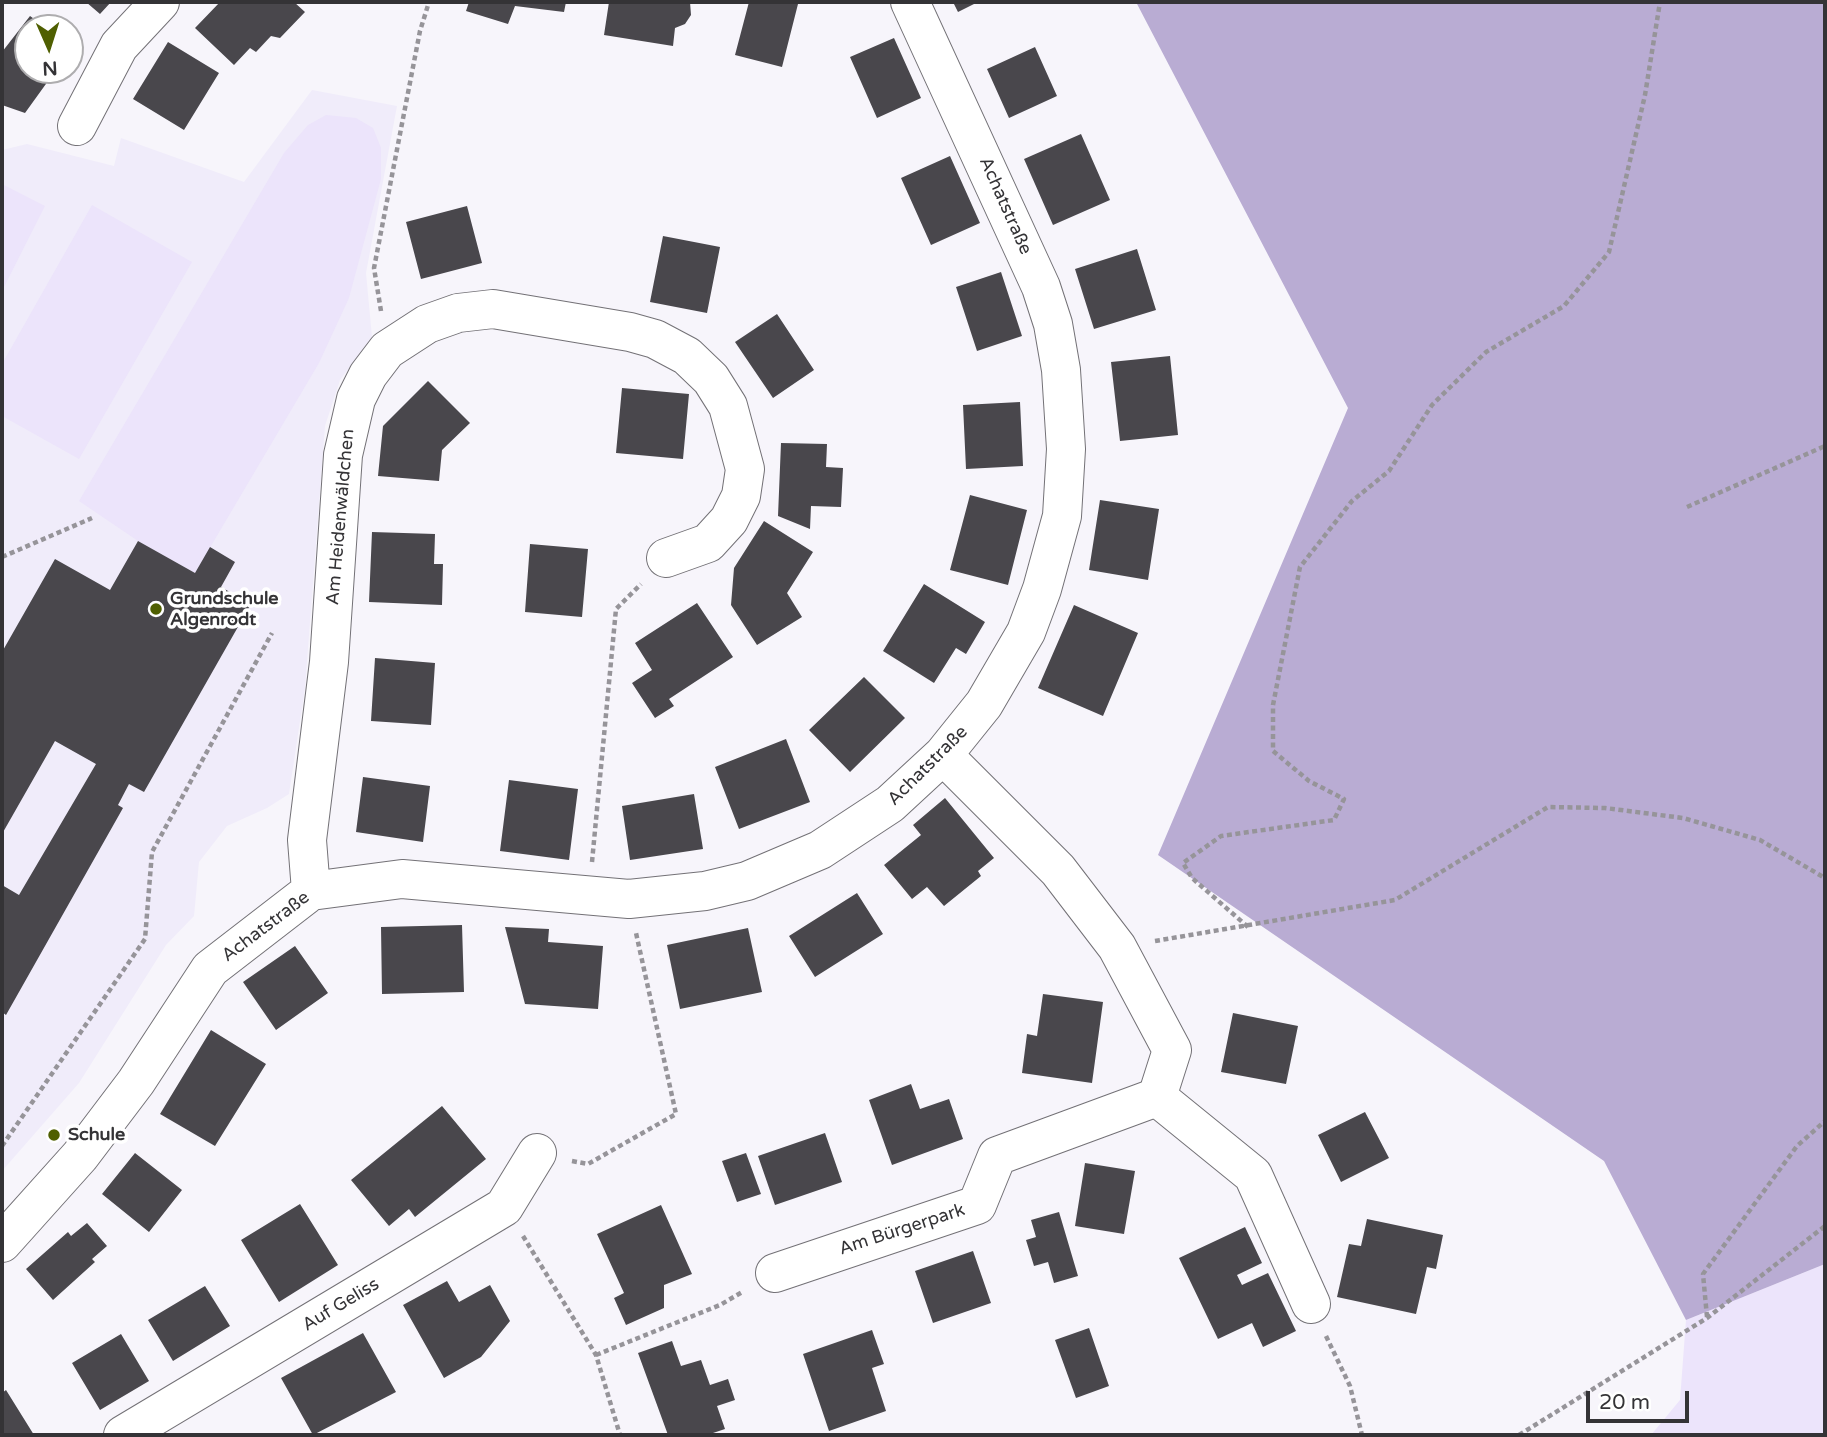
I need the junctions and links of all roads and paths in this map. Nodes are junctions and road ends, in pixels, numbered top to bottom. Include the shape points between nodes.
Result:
1 (160, 2) edge
2 (429, 2) edge
3 (910, 2) edge
4 (1660, 2) edge
5 (77, 126) dead end
6 (374, 268) dead end
7 (1825, 446) edge
8 (1687, 507) dead end
9 (92, 518) dead end
10 (2, 557) edge
11 (666, 558) joint
12 (272, 633) dead end
13 (943, 755) junction
14 (1825, 878) edge
15 (311, 891) junction
16 (589, 898) junction
17 (629, 899) junction
18 (1248, 927) junction
19 (1117, 947) junction
20 (1157, 1097) junction
21 (1825, 1121) edge
22 (2, 1146) edge
23 (537, 1153) joint
24 (1825, 1226) edge
25 (2, 1243) edge
26 (775, 1273) joint
27 (545, 1274) dead end
28 (1311, 1304) joint
29 (1707, 1318) junction
30 (596, 1355) junction
31 (123, 1435) edge
32 (620, 1435) edge
33 (1362, 1435) edge
34 (1519, 1435) edge

1 - 5 street via 119,46
2 - 6 path
3 - 13 street, Achatstraße via 1041,287 1053,324 1065,414 1062,516 1042,589 1006,670
4 - 18 path via 1645,95 1609,252 1564,306 1486,352 1432,405 1389,471 1352,501 1300,567 1273,705 1273,751 1309,781 1344,799 1334,820 1221,836 1183,863 1192,878
7 - 8 path
9 - 10 path
11 - 15 street, Am Heidenwäldchen via 708,542 729,520 741,495 745,469 728,406 687,356 630,332 493,309 458,313 427,324 387,350 356,399 343,455 329,662 307,840
11 - 16 path via 616,609
12 - 22 path via 152,852 145,939
13 - 17 street, Achatstraße via 858,828 787,866 705,891
13 - 19 street via 1058,870
14 - 18 path via 1760,840 1683,818 1605,808 1548,807 1395,900
15 - 16 street, Achatstraße via 402,879
15 - 25 street, Achatstraße via 210,969 120,1103
16 - 17 street, Achatstraße
17 - 23 path via 676,1114 588,1164
18 - 19 path
19 - 20 street via 1172,1050
20 - 26 street, Am Bürgerpark via 997,1156 977,1205
20 - 28 street via 1253,1175
21 - 29 path via 1797,1146 1703,1274
23 - 31 street, Auf Geliss via 504,1207
24 - 29 path
26 - 30 path via 720,1305
27 - 30 path
28 - 33 path via 1350,1386
29 - 34 path
30 - 32 path

